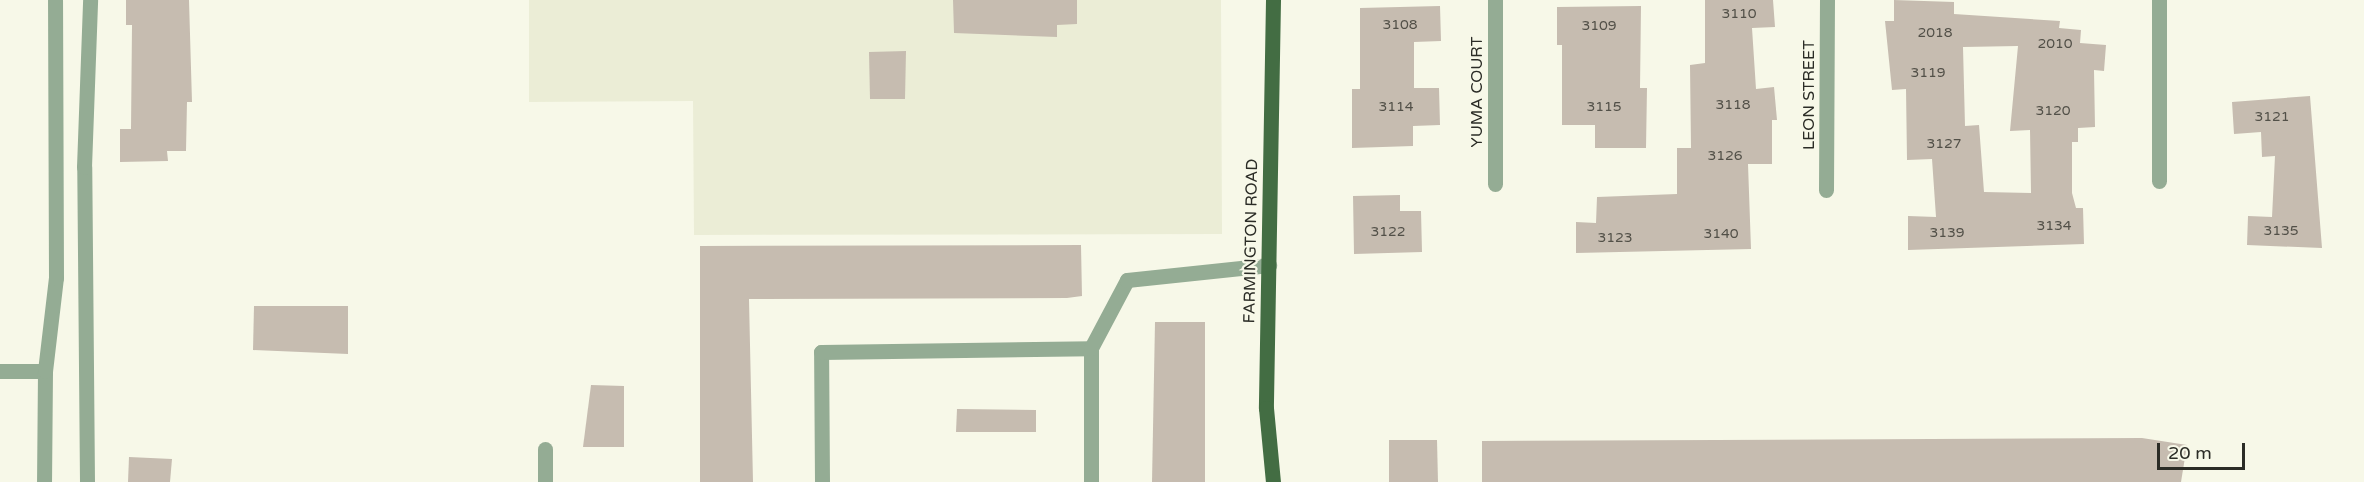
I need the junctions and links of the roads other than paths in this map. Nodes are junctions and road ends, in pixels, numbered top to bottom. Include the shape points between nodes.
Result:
1 (55, 0) edge
2 (90, 0) edge
3 (1273, 0) edge
4 (1495, 0) edge
5 (1827, 0) edge
6 (2159, 0) edge
7 (2158, 181) dead end
8 (1495, 184) dead end
9 (1826, 190) dead end
10 (1269, 265) junction
11 (1091, 348) junction
12 (0, 371) edge
13 (45, 371) junction
14 (545, 448) dead end
15 (44, 482) edge
16 (87, 482) edge
17 (545, 482) edge
18 (822, 482) edge
19 (1091, 482) edge
20 (1273, 482) edge

1 - 13 street via 56,278
2 - 16 street via 84,167
3 - 10 main road, FARMINGTON ROAD
4 - 8 street, YUMA COURT
5 - 9 street, LEON STREET
6 - 7 street
10 - 11 street via 1127,280
10 - 20 main road, FARMINGTON ROAD via 1266,408
11 - 18 street via 820,352
11 - 19 street
12 - 13 street
13 - 15 street
14 - 17 street

